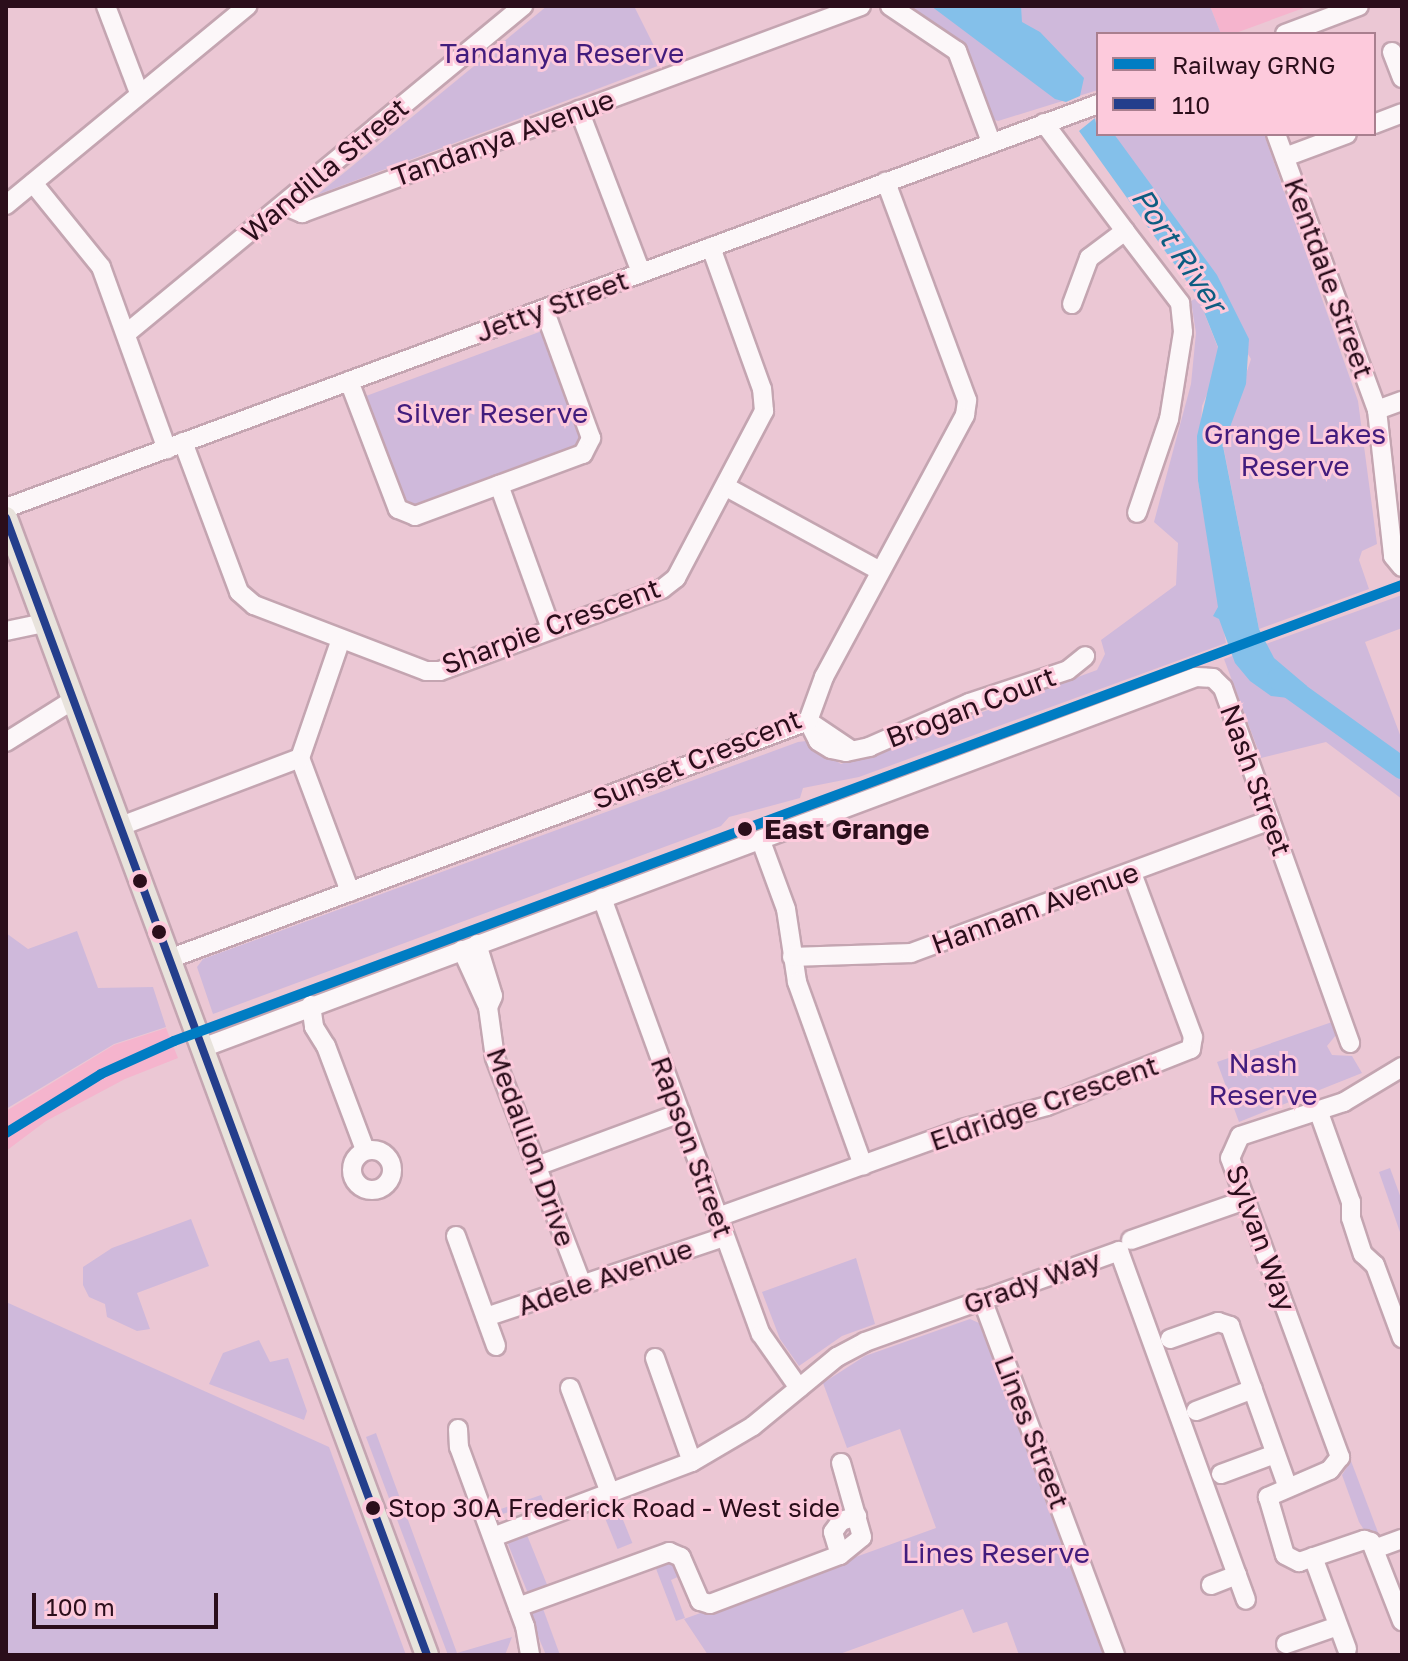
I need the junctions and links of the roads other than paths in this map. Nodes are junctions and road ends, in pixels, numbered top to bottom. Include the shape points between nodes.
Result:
1 (106, 6) edge
2 (247, 6) edge
3 (861, 6) edge
4 (890, 6) edge
5 (1359, 6) edge
6 (511, 10) edge
7 (1290, 32) edge
8 (1392, 52) dead end
9 (1402, 78) edge
10 (139, 93) junction
11 (1096, 105) edge
12 (579, 110) junction
13 (1402, 113) edge
14 (1044, 123) junction
15 (1376, 123) edge
16 (1277, 136) edge
17 (1342, 136) edge
18 (991, 142) junction
19 (1285, 157) junction
20 (886, 182) junction
21 (33, 183) junction
22 (6, 205) edge
23 (283, 205) junction
24 (1125, 231) junction
25 (711, 247) junction
26 (641, 272) junction
27 (1072, 304) dead end
28 (544, 309) junction
29 (127, 333) junction
30 (349, 381) junction
31 (1402, 401) edge
32 (1377, 410) junction
33 (175, 446) junction
34 (499, 485) junction
35 (728, 488) junction
36 (6, 508) edge
37 (1137, 513) dead end
38 (6, 518) edge
39 (1399, 565) edge
40 (880, 571) junction
41 (45, 623) junction
42 (551, 629) junction
43 (6, 631) edge
44 (341, 639) junction
45 (1085, 656) dead end
46 (73, 700) junction
47 (808, 721) junction
48 (6, 742) edge
49 (300, 758) junction
50 (1270, 820) junction
51 (121, 826) junction
52 (761, 841) junction
53 (1132, 873) junction
54 (350, 892) junction
55 (602, 898) junction
56 (470, 947) junction
57 (792, 957) junction
58 (169, 959) junction
59 (314, 1013) junction
60 (1350, 1043) dead end
61 (202, 1048) junction
62 (1402, 1067) edge
63 (1318, 1110) junction
64 (680, 1113) junction
65 (365, 1150) dead end
66 (863, 1165) junction
67 (537, 1166) junction
68 (1245, 1200) junction
69 (718, 1217) junction
70 (456, 1236) dead end
71 (724, 1237) junction
72 (1131, 1240) dead end
73 (1394, 1284) edge
74 (582, 1285) junction
75 (982, 1299) junction
76 (486, 1317) junction
77 (1402, 1338) edge
78 (1170, 1339) dead end
79 (496, 1346) dead end
80 (655, 1358) dead end
81 (570, 1388) dead end
82 (799, 1388) junction
83 (1253, 1389) junction
84 (1196, 1411) dead end
85 (458, 1429) dead end
86 (1275, 1454) junction
87 (692, 1462) junction
88 (841, 1463) dead end
89 (1221, 1474) dead end
90 (1287, 1485) junction
91 (610, 1493) junction
92 (493, 1537) junction
93 (1402, 1539) edge
94 (1377, 1548) junction
95 (1313, 1557) junction
96 (1237, 1575) junction
97 (1211, 1585) dead end
98 (1246, 1600) dead end
99 (518, 1607) junction
100 (1399, 1612) edge
101 (1338, 1626) junction
102 (1286, 1644) dead end
103 (1347, 1649) dead end
104 (427, 1655) edge
105 (531, 1655) edge
106 (1115, 1655) edge

1 - 10 street
2 - 10 street
3 - 12 street, Tandanya Avenue
4 - 18 street via 957,51
5 - 7 street
6 - 23 street, Wandilla Street
8 - 9 street
10 - 21 street
11 - 14 street, Jetty Street
12 - 23 street, Tandanya Avenue via 302,213
12 - 26 street
13 - 15 street
14 - 18 street, Jetty Street
14 - 24 street
16 - 19 street, Kentdale Street
17 - 19 street
18 - 20 street, Jetty Street
19 - 32 street, Kentdale Street
20 - 25 street, Jetty Street
20 - 40 street, Sunset Crescent via 967,400 965,415
21 - 22 street
21 - 29 street, Sharpie Crescent via 101,267
23 - 29 street, Wandilla Street
24 - 27 street via 1089,258
24 - 37 street via 1173,291 1183,332 1169,419
25 - 26 street, Jetty Street
25 - 35 street, Sharpie Crescent via 762,389 764,411
26 - 28 street, Jetty Street
28 - 30 street, Jetty Street
28 - 34 street via 591,438 583,454
29 - 33 street, Sharpie Crescent
30 - 33 street, Jetty Street
30 - 34 street via 398,509 415,516
31 - 32 street
32 - 39 street, Kentdale Street
33 - 36 street, Jetty Street
33 - 44 street, Sharpie Crescent via 239,592 254,605
34 - 42 street
35 - 40 street
35 - 42 street, Sharpie Crescent via 676,578 662,589
38 - 41 main road
40 - 47 street, Sunset Crescent via 824,677
41 - 43 street
41 - 46 main road
42 - 44 street, Sharpie Crescent via 440,671 426,671
44 - 49 street
45 - 47 street, Brogan Court via 1068,670 851,750 831,749 818,741
46 - 48 street
46 - 51 main road
47 - 54 street, Sunset Crescent
49 - 51 street
49 - 54 street
50 - 52 street, Nash Street via 1223,688 1213,678 1196,677
50 - 53 street, Hannam Avenue
50 - 60 street, Nash Street
51 - 58 main road
52 - 55 street, Nash Street
52 - 57 street via 786,909
53 - 57 street, Hannam Avenue via 911,953
53 - 66 street, Eldridge Crescent via 1193,1037 1191,1049 1047,1106
54 - 58 street, Sunset Crescent
55 - 56 street, Nash Street
55 - 64 street, Rapson Street
56 - 59 street, Nash Street
56 - 67 street, Medallion Drive via 493,996 488,1007 495,1058
57 - 66 street
58 - 61 main road
59 - 61 street, Nash Street
59 - 65 street via 314,1027
61 - 104 main road
62 - 63 street, Sylvan Way via 1344,1102
63 - 68 street, Sylvan Way via 1240,1136 1234,1143 1230,1158
63 - 73 street via 1351,1202 1363,1254
64 - 67 street
64 - 69 street, Rapson Street
66 - 69 street, Eldridge Crescent
67 - 74 street, Medallion Drive
68 - 72 street
68 - 90 street, Sylvan Way via 1340,1457 1338,1465
69 - 71 street, Rapson Street
70 - 76 street
71 - 74 street, Adele Avenue
71 - 82 street, Rapson Street via 761,1334
73 - 77 street
74 - 76 street, Adele Avenue
75 - 82 street, Grady Way via 865,1342
75 - 96 street, Grady Way via 1119,1251
75 - 106 street, Lines Street
76 - 79 street
78 - 83 street via 1225,1323
80 - 87 street
81 - 91 street
82 - 87 street, Grady Way via 753,1426
83 - 84 street
83 - 86 street
85 - 92 street via 459,1447
86 - 89 street
86 - 90 street
87 - 91 street, Grady Way
88 - 99 street via 857,1516 841,1521 833,1532 840,1555 710,1604 700,1601 681,1557 669,1552
90 - 95 street via 1274,1491 1268,1505 1285,1555 1291,1562
91 - 92 street, Grady Way
92 - 99 street
93 - 94 street
94 - 95 street via 1364,1540
94 - 100 street
95 - 101 street
96 - 97 street
96 - 98 street, Grady Way
99 - 105 street
101 - 102 street
101 - 103 street

